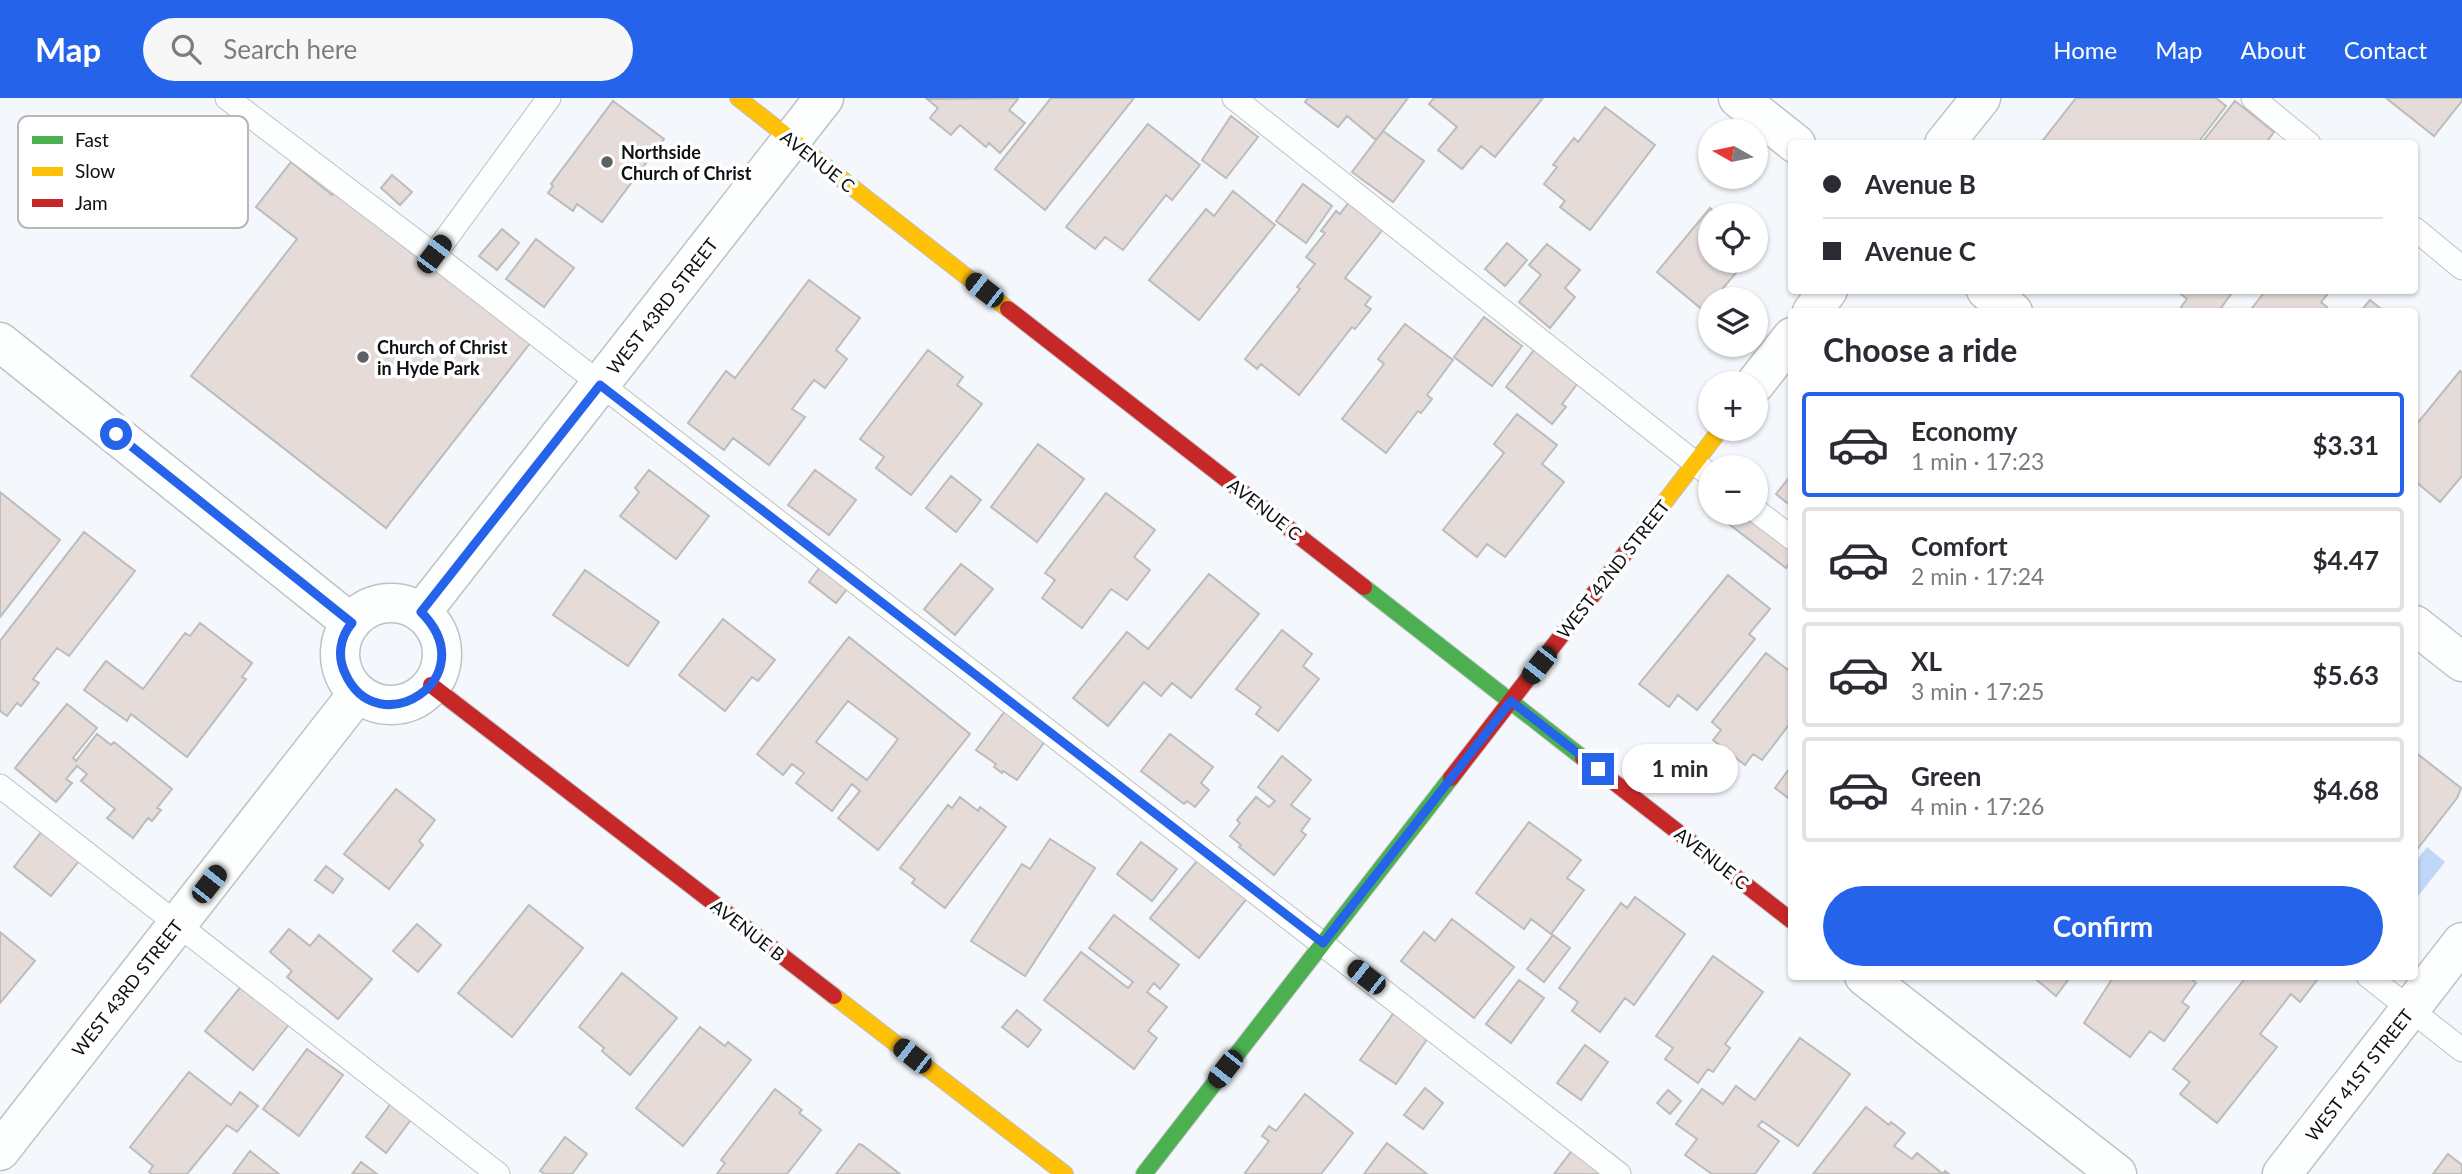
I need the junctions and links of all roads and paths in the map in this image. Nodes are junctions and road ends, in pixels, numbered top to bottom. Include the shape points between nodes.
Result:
1 (227, 98) edge
2 (549, 98) edge
3 (738, 98) edge
4 (824, 98) edge
5 (1234, 98) edge
6 (1738, 98) edge
7 (1981, 98) edge
8 (2253, 98) edge
9 (791, 140) junction
10 (1792, 140) edge
11 (1947, 140) edge
12 (2304, 140) edge
13 (2418, 231) edge
14 (434, 254) junction
15 (2462, 268) edge
16 (1991, 294) edge
17 (2008, 308) edge
18 (0, 342) edge
19 (1788, 342) edge
20 (1765, 371) edge
21 (600, 385) junction
22 (1698, 466) edge
23 (1698, 474) edge
24 (1768, 520) edge
25 (1788, 535) edge
26 (421, 612) junction
27 (352, 623) junction
28 (2418, 627) edge
29 (2462, 662) edge
30 (431, 685) junction
31 (358, 693) junction
32 (1511, 701) junction
33 (0, 786) edge
34 (1788, 917) edge
35 (177, 924) junction
36 (2462, 942) edge
37 (1323, 943) junction
38 (1869, 980) edge
39 (2373, 980) edge
40 (2410, 1009) junction
41 (2462, 1050) edge
42 (0, 1151) edge
43 (0, 1171) edge
44 (4, 1174) edge
45 (498, 1174) edge
46 (1065, 1174) edge
47 (1144, 1174) edge
48 (1619, 1174) edge
49 (2117, 1174) edge
50 (2282, 1174) edge

1 - 14 lane
2 - 14 lane
3 - 9 street, AVENUE C
4 - 9 street, WEST 43RD STREET
5 - 22 lane
6 - 10 street
7 - 11 street
8 - 12 lane
9 - 21 street, WEST 43RD STREET
9 - 32 street, AVENUE C
13 - 15 lane
14 - 21 lane
16 - 17 street
18 - 27 street
19 - 20 street
21 - 26 street, WEST 43RD STREET
21 - 37 lane
23 - 32 street, WEST 42ND STREET
24 - 25 lane
26 - 27 street via 406,604 390,603 360,613
26 - 30 street via 433,624 443,656
27 - 31 street via 340,653 348,681
28 - 29 street
30 - 31 street via 402,704 386,705
30 - 46 street, AVENUE B
31 - 35 street, WEST 43RD STREET
32 - 34 street, AVENUE C
32 - 37 street, WEST 42ND STREET
33 - 35 lane
35 - 42 street, WEST 43RD STREET
35 - 45 lane
36 - 40 street, WEST 41ST STREET
37 - 47 street, WEST 42ND STREET
37 - 48 lane
38 - 49 street
39 - 40 lane
40 - 41 lane
40 - 50 street, WEST 41ST STREET
43 - 44 street

